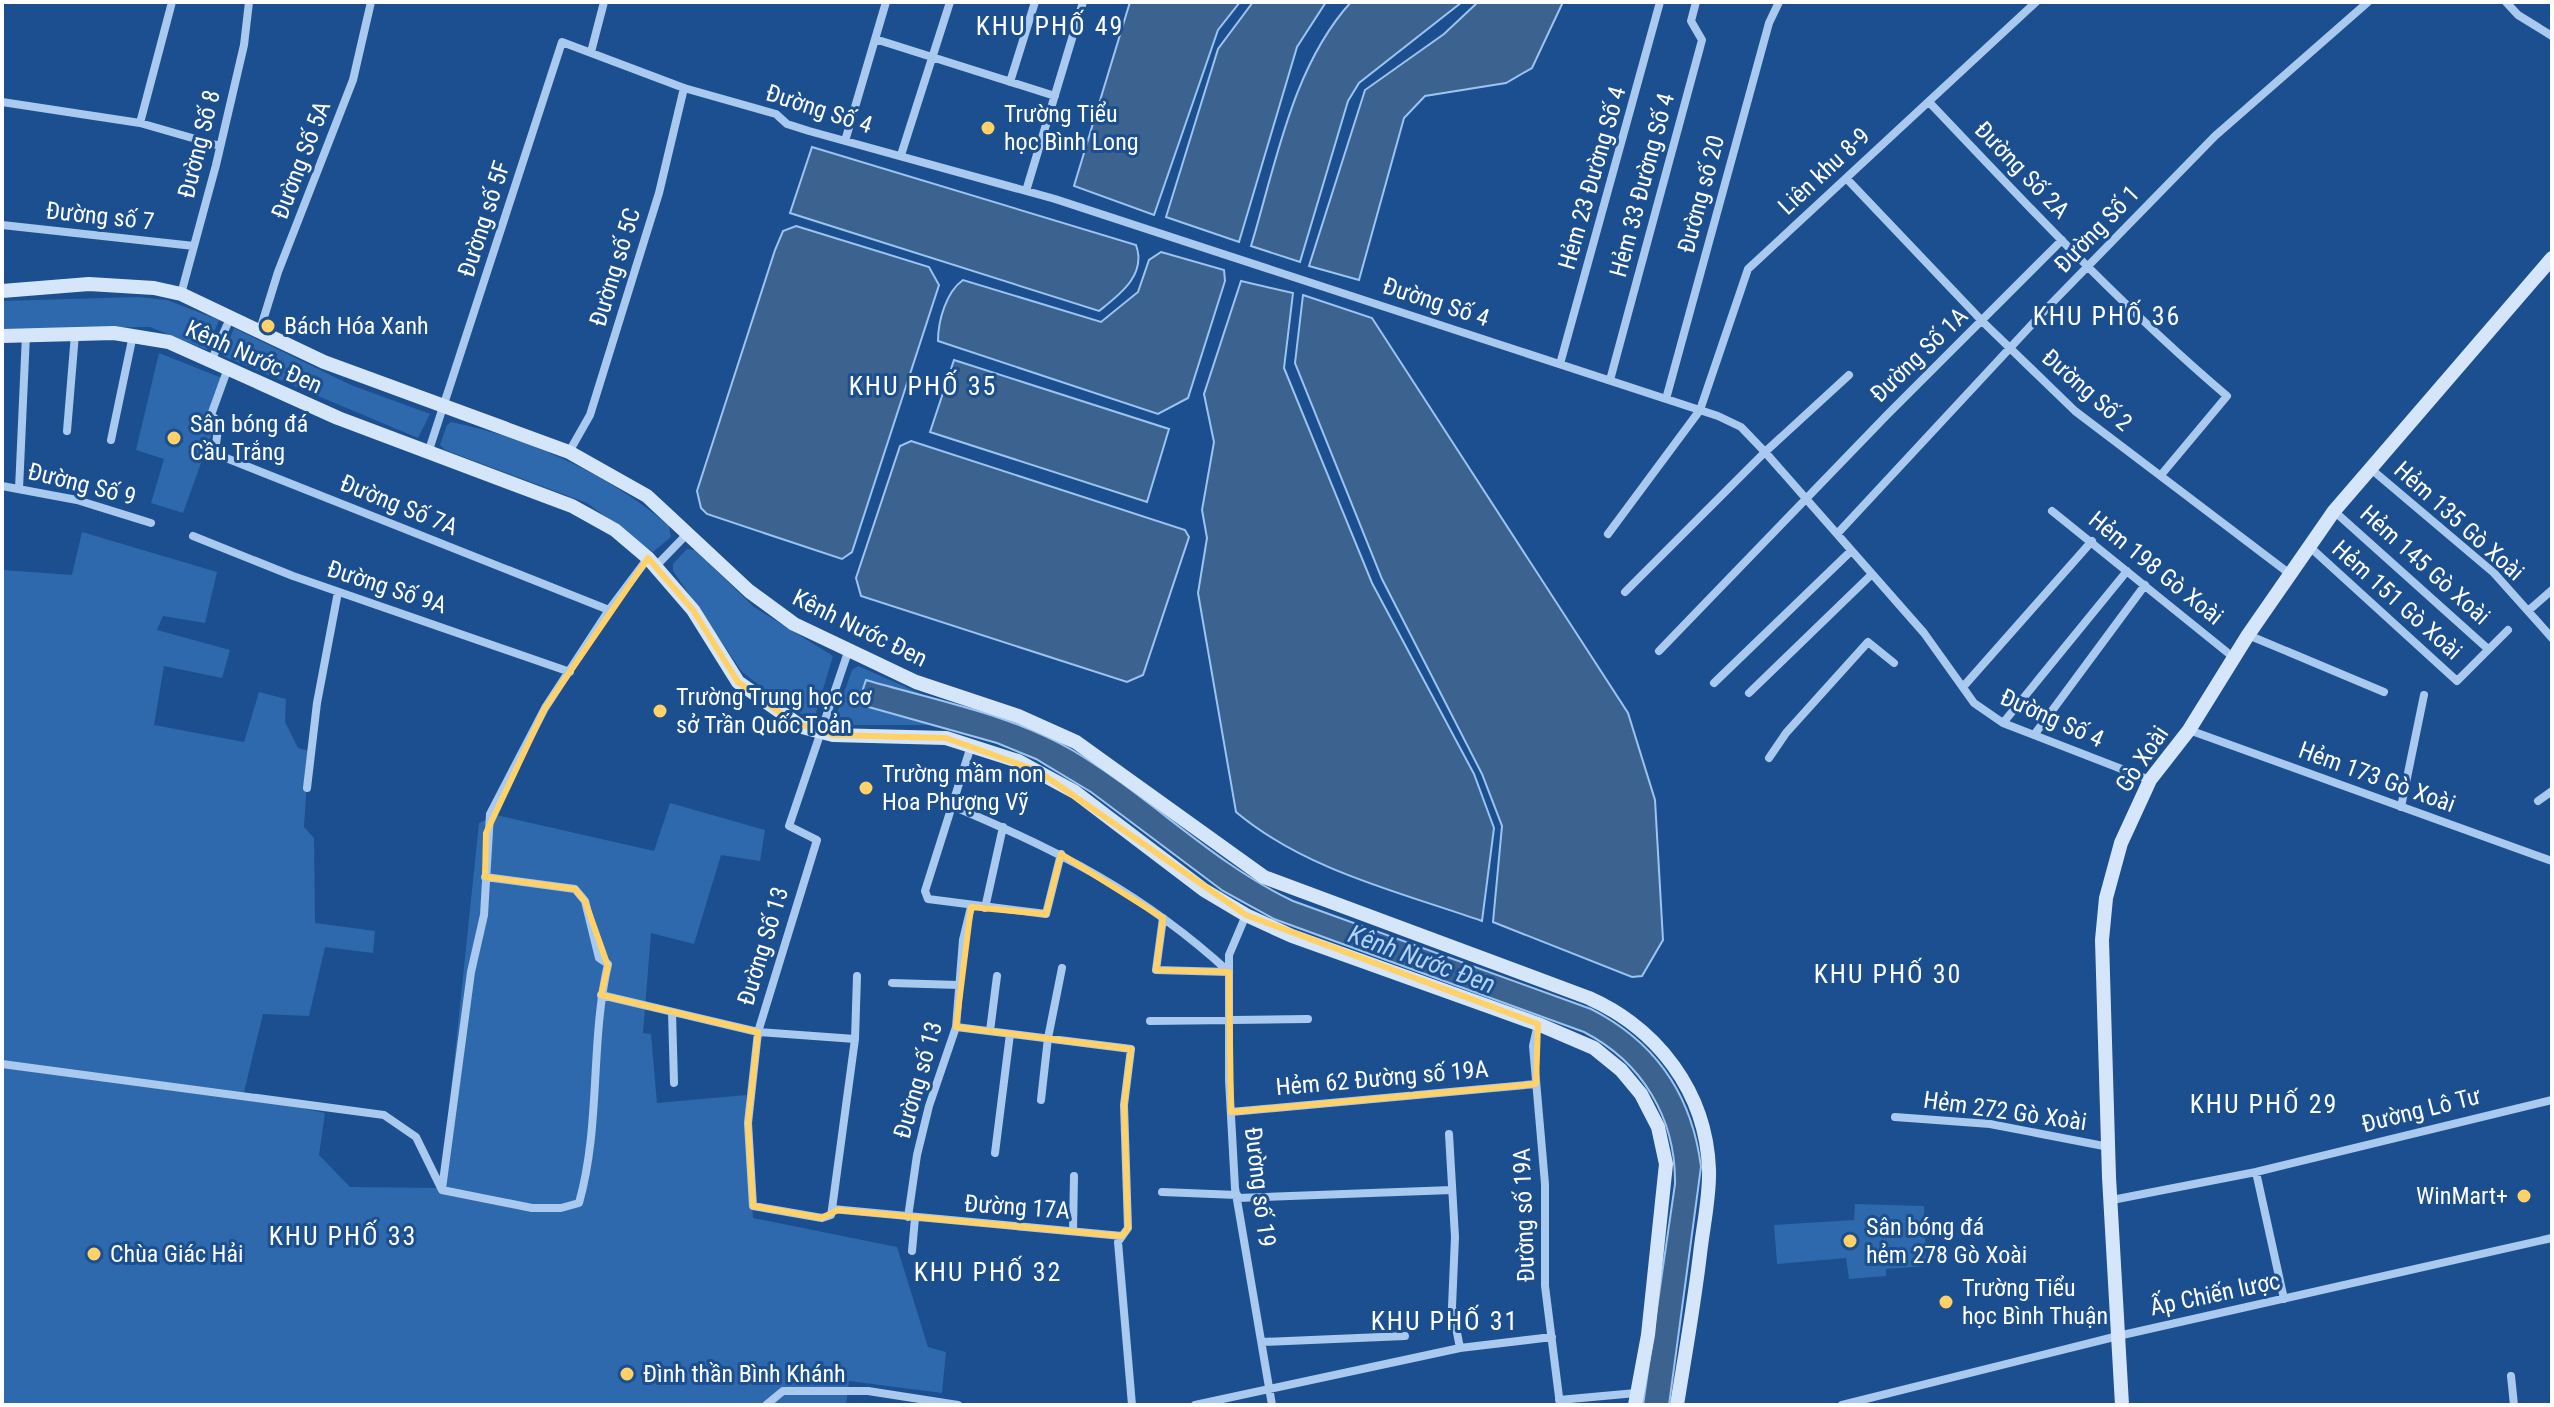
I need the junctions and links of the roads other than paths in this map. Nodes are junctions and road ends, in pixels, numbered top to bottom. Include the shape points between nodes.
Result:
1 (172, 2) edge
2 (249, 2) edge
3 (371, 2) edge
4 (604, 2) edge
5 (886, 2) edge
6 (950, 2) edge
7 (1035, 2) edge
8 (1083, 2) edge
9 (1660, 2) edge
10 (1696, 2) edge
11 (1779, 2) edge
12 (2036, 2) edge
13 (2368, 2) edge
14 (2506, 2) edge
15 (2552, 36) edge
16 (875, 39) junction
17 (591, 52) junction
18 (932, 57) junction
19 (1010, 82) junction
20 (684, 88) junction
21 (1055, 96) junction
22 (2, 102) edge
23 (1929, 102) junction
24 (140, 123) junction
25 (845, 141) junction
26 (220, 146) junction
27 (901, 155) junction
28 (1846, 178) junction
29 (1026, 191) junction
30 (2, 225) edge
31 (2062, 240) junction
32 (194, 246) junction
33 (2552, 258) edge
34 (2089, 267) junction
35 (2, 291) edge
36 (181, 294) junction
37 (231, 316) junction
38 (1983, 322) junction
39 (260, 330) junction
40 (75, 334) junction
41 (133, 334) junction
42 (26, 335) junction
43 (2, 336) edge
44 (2010, 348) junction
45 (212, 359) junction
46 (1560, 364) junction
47 (229, 367) junction
48 (1849, 375) dead end
49 (1610, 380) junction
50 (1666, 399) junction
51 (444, 409) junction
52 (1700, 410) junction
53 (67, 431) dead end
54 (111, 440) dead end
55 (569, 452) junction
56 (1765, 452) junction
57 (428, 453) junction
58 (2371, 469) junction
59 (2161, 475) junction
60 (2, 486) edge
61 (19, 489) junction
62 (1805, 499) junction
63 (2052, 511) dead end
64 (2334, 511) junction
65 (151, 523) dead end
66 (688, 533) junction
67 (1608, 534) dead end
68 (1837, 534) junction
69 (193, 536) dead end
70 (2092, 541) junction
71 (2311, 548) junction
72 (1851, 551) junction
73 (652, 562) junction
74 (2127, 571) junction
75 (1872, 574) junction
76 (2290, 574) junction
77 (2145, 585) junction
78 (2552, 590) edge
79 (338, 592) junction
80 (1625, 592) dead end
81 (609, 610) junction
82 (2528, 611) junction
83 (2508, 630) dead end
84 (2248, 635) junction
85 (2552, 638) edge
86 (2488, 649) junction
87 (1659, 651) dead end
88 (848, 652) junction
89 (2233, 657) junction
90 (1894, 663) dead end
91 (570, 672) junction
92 (1714, 683) dead end
93 (1963, 687) junction
94 (2384, 692) dead end
95 (1749, 693) dead end
96 (2424, 695) dead end
97 (2003, 723) junction
98 (2189, 730) junction
99 (820, 733) junction
100 (2034, 735) junction
101 (971, 745) junction
102 (1769, 758) dead end
103 (2150, 780) junction
104 (307, 788) dead end
105 (2552, 791) edge
106 (2538, 801) dead end
107 (950, 805) junction
108 (2401, 807) junction
109 (1003, 827) junction
110 (1061, 854) junction
111 (2552, 861) edge
112 (485, 877) junction
113 (971, 907) junction
114 (985, 908) junction
115 (1246, 915) junction
116 (1163, 918) junction
117 (1062, 968) dead end
118 (1229, 972) junction
119 (857, 976) dead end
120 (997, 976) dead end
121 (892, 983) dead end
122 (959, 985) junction
123 (601, 995) junction
124 (672, 1012) junction
125 (1308, 1019) dead end
126 (1150, 1021) dead end
127 (1229, 1023) junction
128 (1538, 1024) junction
129 (956, 1027) junction
130 (990, 1031) junction
131 (758, 1032) junction
132 (1010, 1034) junction
133 (1048, 1038) junction
134 (855, 1039) junction
135 (2, 1064) edge
136 (674, 1083) dead end
137 (1536, 1084) junction
138 (1041, 1100) dead end
139 (2552, 1100) edge
140 (1231, 1112) junction
141 (1895, 1117) dead end
142 (1449, 1134) dead end
143 (2110, 1147) junction
144 (995, 1153) dead end
145 (2256, 1172) junction
146 (1074, 1176) dead end
147 (442, 1190) junction
148 (1452, 1190) junction
149 (1162, 1192) dead end
150 (1237, 1196) junction
151 (2112, 1200) junction
152 (832, 1209) junction
153 (912, 1218) junction
154 (1073, 1231) junction
155 (1122, 1236) junction
156 (2552, 1238) edge
157 (912, 1251) dead end
158 (2284, 1299) junction
159 (1405, 1336) dead end
160 (2118, 1336) junction
161 (1552, 1337) junction
162 (1262, 1342) junction
163 (1460, 1348) junction
164 (2511, 1376) dead end
165 (1269, 1387) junction
166 (1636, 1399) edge
167 (1560, 1403) edge
168 (766, 1405) edge
169 (958, 1405) edge
170 (1132, 1405) edge
171 (1195, 1405) edge
172 (1272, 1405) edge
173 (1677, 1405) edge
174 (1842, 1405) edge
175 (2122, 1405) edge
176 (2514, 1405) edge

1 - 24 street
2 - 26 street, Đường Số 8
3 - 39 street, Đường Số 5A via 353,80
4 - 17 street
5 - 16 street
6 - 18 street
7 - 19 street
8 - 21 street
9 - 46 street, Hẻm 23 Đường Số 4
10 - 49 street, Hẻm 33 Đường Số 4 via 1691,21 1702,40
11 - 50 street, Đường số 20
12 - 23 street, Liên khu 8-9
13 - 34 street, Đường Số 1 via 2215,136
14 - 15 street
16 - 18 street
16 - 25 street
17 - 20 street, Đường Số 4
17 - 51 street, Đường số 5F via 562,42
18 - 19 street
18 - 27 street
19 - 21 street
20 - 25 street, Đường Số 4 via 776,114 787,124
20 - 55 street, Đường số 5C via 659,193 590,415
21 - 29 street
22 - 24 street
23 - 28 street, Liên khu 8-9
23 - 31 street, Đường Số 2A
24 - 26 street
25 - 27 street, Đường Số 4
26 - 32 street, Đường Số 8
27 - 29 street, Đường Số 4
28 - 38 street, Đường Số 2
28 - 52 street, Liên khu 8-9 via 1748,269
29 - 46 street, Đường Số 4
30 - 32 street, Đường số 7
31 - 34 street, Đường Số 2A
31 - 38 street, Đường Số 1A
32 - 36 street, Đường Số 8
33 - 58 street, Gò Xoài
34 - 44 street, Đường Số 1
34 - 59 street, Đường Số 2A via 2227,396
35 - 36 street, Kênh Nước Đen via 89,284
36 - 37 street, Kênh Nước Đen
37 - 39 street, Kênh Nước Đen
37 - 45 street
38 - 44 street, Đường Số 2
38 - 62 street, Đường Số 1A
39 - 51 street, Kênh Nước Đen via 324,362
40 - 41 street, Kênh Nước Đen
40 - 42 street, Kênh Nước Đen
40 - 53 street
41 - 45 street, Kênh Nước Đen
41 - 54 street
42 - 43 street, Kênh Nước Đen
42 - 61 street
44 - 59 street, Đường Số 2 via 2075,411
44 - 68 street, Đường Số 1
45 - 47 street, Kênh Nước Đen
46 - 49 street, Đường Số 4
47 - 57 street, Kênh Nước Đen via 289,398
47 - 81 street, Đường Số 7A via 212,412 219,424 217,453
48 - 56 street
49 - 50 street, Đường Số 4
50 - 52 street, Đường Số 4
51 - 55 street, Kênh Nước Đen
51 - 57 street, Đường số 5F
52 - 56 street, Đường Số 4 via 1741,427
52 - 67 street, Liên khu 8-9
55 - 66 street, Kênh Nước Đen via 637,488
56 - 62 street, Đường Số 4
56 - 80 street
57 - 73 street, Kênh Nước Đen via 583,511
58 - 64 street, Gò Xoài
58 - 82 street, Hẻm 135 Gò Xoài via 2494,573
59 - 76 street, Đường Số 2
60 - 61 street, Đường Số 9
61 - 65 street, Đường Số 9
62 - 68 street, Đường Số 4
62 - 87 street, Đường Số 1A
63 - 70 street, Hẻm 198 Gò Xoài
64 - 71 street, Gò Xoài
64 - 86 street, Hẻm 145 Gò Xoài
66 - 73 street
66 - 88 street, Kênh Nước Đen via 762,601
68 - 72 street, Đường Số 4
69 - 79 street, Đường Số 9A
70 - 74 street, Hẻm 198 Gò Xoài
70 - 93 street
71 - 76 street, Gò Xoài
71 - 86 street, Hẻm 151 Gò Xoài via 2457,681
72 - 75 street, Đường Số 4
72 - 92 street
73 - 81 street
73 - 99 street, Kênh Nước Đen via 693,610 743,688 793,722
74 - 77 street, Hẻm 198 Gò Xoài
74 - 97 street
75 - 93 street, Đường Số 4
75 - 95 street
76 - 84 street, Gò Xoài
77 - 89 street, Hẻm 198 Gò Xoài
77 - 100 street
78 - 82 street
79 - 91 street, Đường Số 9A
79 - 104 street
81 - 91 street
82 - 85 street, Hẻm 135 Gò Xoài
83 - 86 street
84 - 89 street, Gò Xoài
84 - 94 street
88 - 99 street
88 - 173 street, Kênh Nước Đen via 1076,742 1277,884 1589,998 1638,1027 1686,1085 1700,1120 1708,1164
89 - 98 street, Gò Xoài
90 - 102 street via 1868,642
91 - 112 street via 545,708 490,814
93 - 97 street, Đường Số 4 via 1974,703
96 - 108 street
97 - 100 street, Đường Số 4
98 - 103 street, Gò Xoài
98 - 108 street, Hẻm 173 Gò Xoài
99 - 101 street, Kênh Nước Đen via 917,735
99 - 131 street, Đường Số 13 via 789,826 817,840
100 - 103 street, Đường Số 4
101 - 107 street
101 - 115 street, Kênh Nước Đen via 1018,761 1063,785
103 - 143 street, Gò Xoài via 2121,843 2105,908
105 - 106 street
107 - 109 street
107 - 113 street via 925,891 928,899
108 - 111 street, Hẻm 173 Gò Xoài
109 - 110 street
109 - 114 street
110 - 114 street via 1046,914
110 - 116 street
112 - 123 street via 568,886 579,893 599,958 608,964
112 - 147 street via 484,915 471,972
113 - 114 street
113 - 122 street, Đường số 13
115 - 118 street, Đường số 19 via 1229,955
115 - 128 street, Kênh Nước Đen
116 - 118 street
116 - 118 street via 1156,970
117 - 133 street
118 - 127 street, Đường số 19
119 - 134 street
120 - 130 street
121 - 122 street
122 - 129 street, Đường số 13
123 - 124 street, Đường Số 13
123 - 147 street via 593,1115 579,1203 525,1207
124 - 131 street, Đường Số 13
124 - 136 street
125 - 127 street
126 - 127 street
127 - 140 street, Đường số 19
128 - 137 street, Đường số 19A via 1533,1046
128 - 166 street, Kênh Nước Đen via 1585,1043 1621,1070 1647,1103 1661,1138 1666,1189
129 - 130 street
129 - 153 street, Đường số 13 via 917,1155
130 - 132 street
131 - 134 street
131 - 152 street, Đường 17A via 748,1123 753,1206 822,1218
132 - 133 street
132 - 144 street
133 - 138 street
133 - 155 street via 1131,1049 1124,1105 1128,1228
134 - 152 street
135 - 147 street via 384,1115 416,1137
137 - 140 street, Hẻm 62 Đường số 19A
137 - 161 street, Đường số 19A
139 - 145 street, Đường Lô Tư
140 - 150 street, Đường số 19
141 - 143 street, Hẻm 272 Gò Xoài via 1990,1124
142 - 148 street
143 - 151 street, Gò Xoài
145 - 151 street, Đường Lô Tư
145 - 158 street
146 - 154 street
148 - 150 street
148 - 163 street via 1452,1307
149 - 150 street
150 - 162 street, Đường số 19
151 - 160 street, Gò Xoài
152 - 153 street, Đường 17A
153 - 154 street, Đường 17A
153 - 157 street, Đường số 13
154 - 155 street, Đường 17A
155 - 170 street via 1119,1277
156 - 158 street, Ấp Chiến lược
158 - 160 street, Ấp Chiến lược
159 - 162 street
160 - 174 street, Ấp Chiến lược
160 - 175 street, Gò Xoài
161 - 163 street
161 - 167 street, Đường số 19A
162 - 165 street, Đường số 19
163 - 165 street
164 - 176 street
165 - 171 street
165 - 172 street, Đường số 19
166 - 167 street via 1610,1395
168 - 169 street via 783,1391 868,1391

